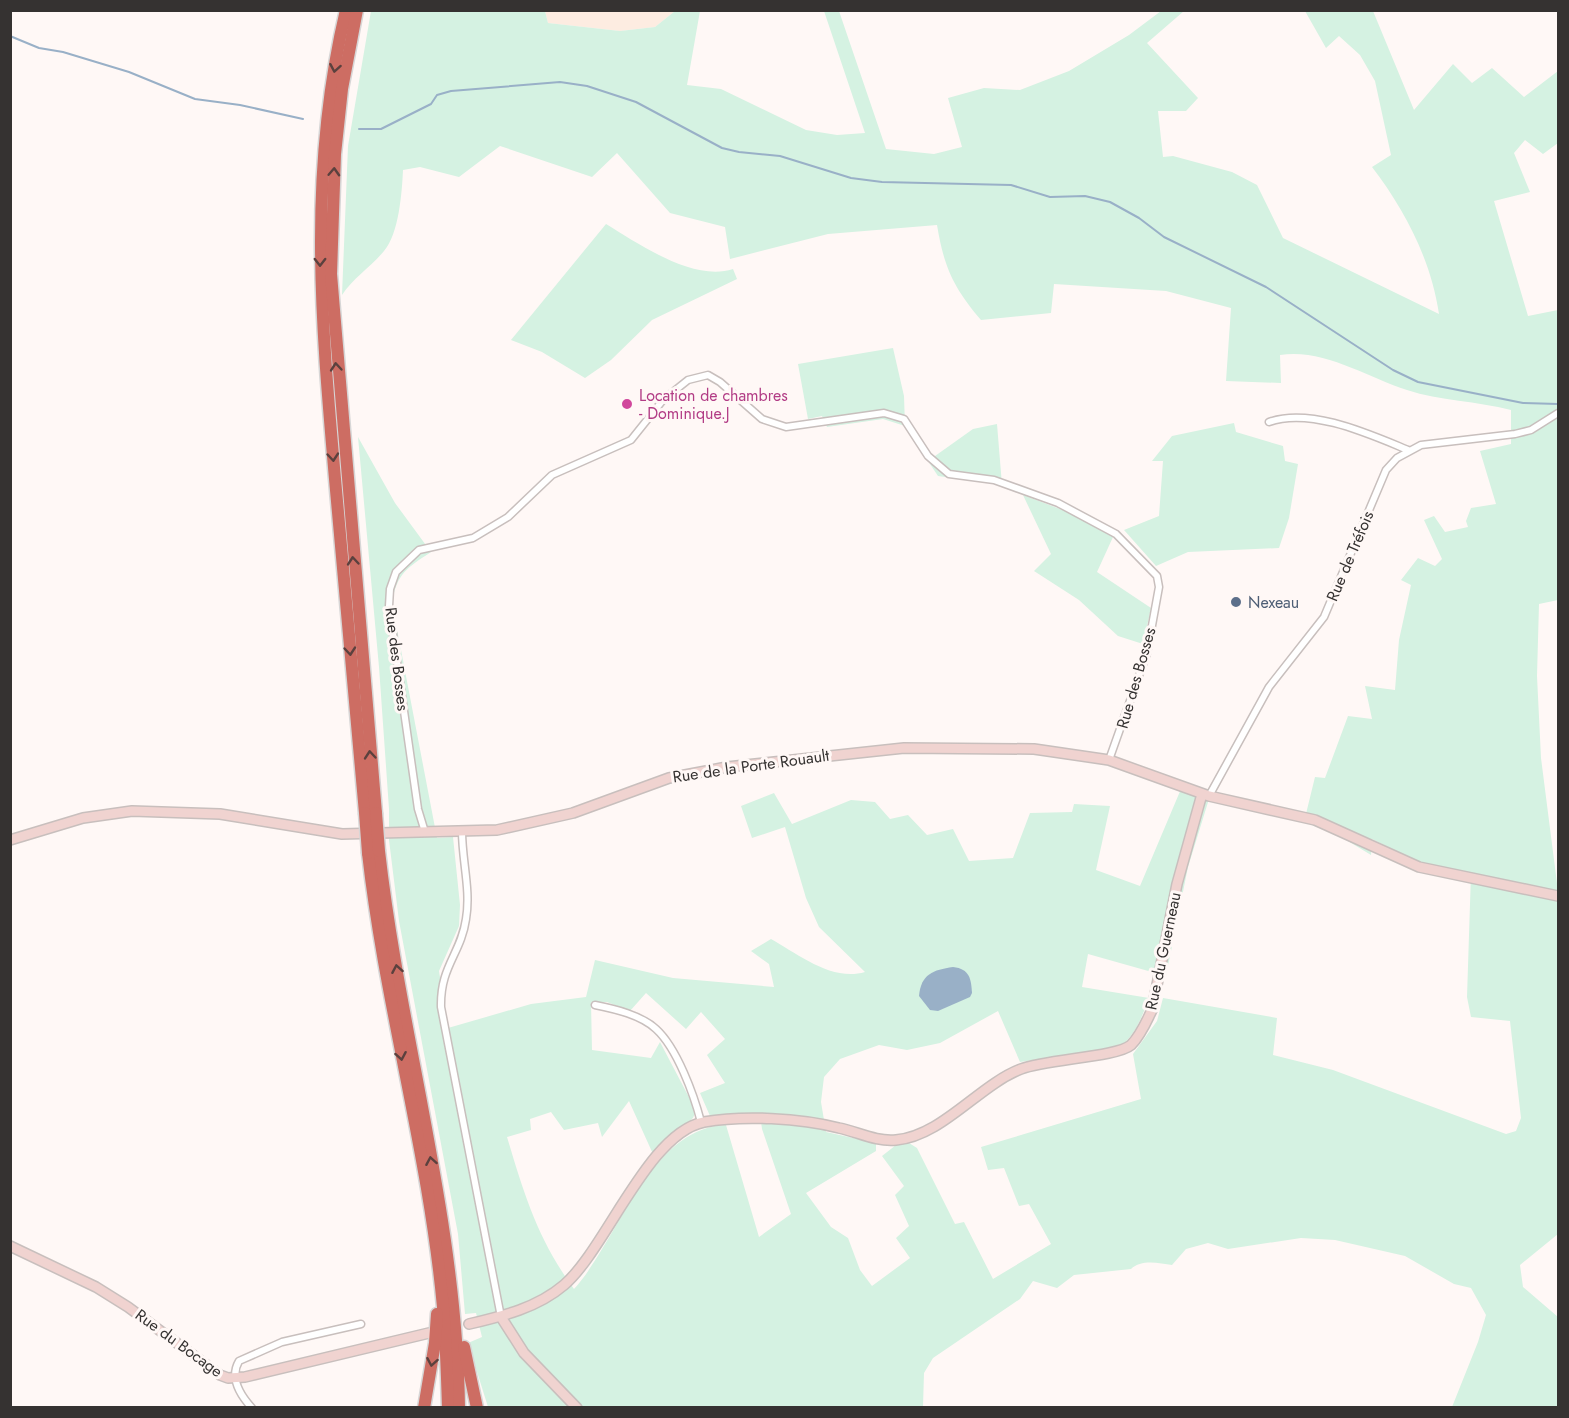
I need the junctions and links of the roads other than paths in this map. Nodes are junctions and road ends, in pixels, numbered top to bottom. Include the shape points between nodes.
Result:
1 (346, 10) edge
2 (357, 10) edge
3 (1558, 413) edge
4 (1269, 422) dead end
5 (1408, 450) junction
6 (1110, 760) junction
7 (1206, 795) junction
8 (370, 813) junction
9 (462, 831) junction
10 (425, 832) junction
11 (10, 840) edge
12 (374, 852) junction
13 (1558, 896) edge
14 (595, 1005) dead end
15 (701, 1122) junction
16 (10, 1246) edge
17 (437, 1262) junction
18 (452, 1281) junction
19 (501, 1317) junction
20 (361, 1324) dead end
21 (469, 1324) dead end
22 (429, 1333) dead end
23 (236, 1379) junction
24 (252, 1407) edge
25 (424, 1407) edge
26 (448, 1407) edge
27 (459, 1407) edge
28 (477, 1407) edge
29 (577, 1407) edge

1 -> 8 highway via 322,177 320,285
8 -> 2 highway via 330,274 335,154
3 - 5 street via 1531,430 1515,434
4 - 5 street via 1283,417 1308,417
5 - 7 street, Rue de Tréfois via 1386,470 1324,616 1269,687
6 - 7 street, Rue de la Porte Rouault
6 - 9 street, Rue de la Porte Rouault via 1064,752 963,747 814,756 669,778 536,824
6 - 10 street, Rue des Bosses via 1147,653 1159,587 1155,572 1134,549 1116,534 1058,502 994,480 949,474 928,456 904,419 884,413 786,427 762,419 708,375 688,380 663,400 631,440 552,475 508,517 473,538 419,550 396,572 389,606 394,651 418,809
7 - 13 street, Rue de la Porte Rouault via 1316,820 1419,867
7 - 15 street, Rue du Guerneau via 1177,884 1152,1010 1130,1045 1119,1052 1046,1061 1020,1070 913,1137 884,1141 806,1121
8 - 12 highway, bridge
9 - 10 street, Rue de la Porte Rouault
9 - 19 street via 466,921 445,971 441,1007
10 - 11 street, Rue de la Porte Rouault via 342,834 219,814 132,811 83,818
12 -> 17 highway via 376,917
18 -> 12 highway
14 - 15 street via 618,1010 656,1029 681,1068
15 - 19 street via 673,1140 645,1169 575,1275 551,1295
16 - 23 street, Rue du Bocage via 96,1287 204,1365
17 -> 25 highway via 435,1342
17 - 26 highway
18 - 27 highway
18 - 28 highway
19 - 21 street
19 - 29 street via 524,1353
20 - 23 street via 282,1342 245,1357 236,1366
22 - 23 street, Rue du Bocage
23 - 24 street via 242,1396

